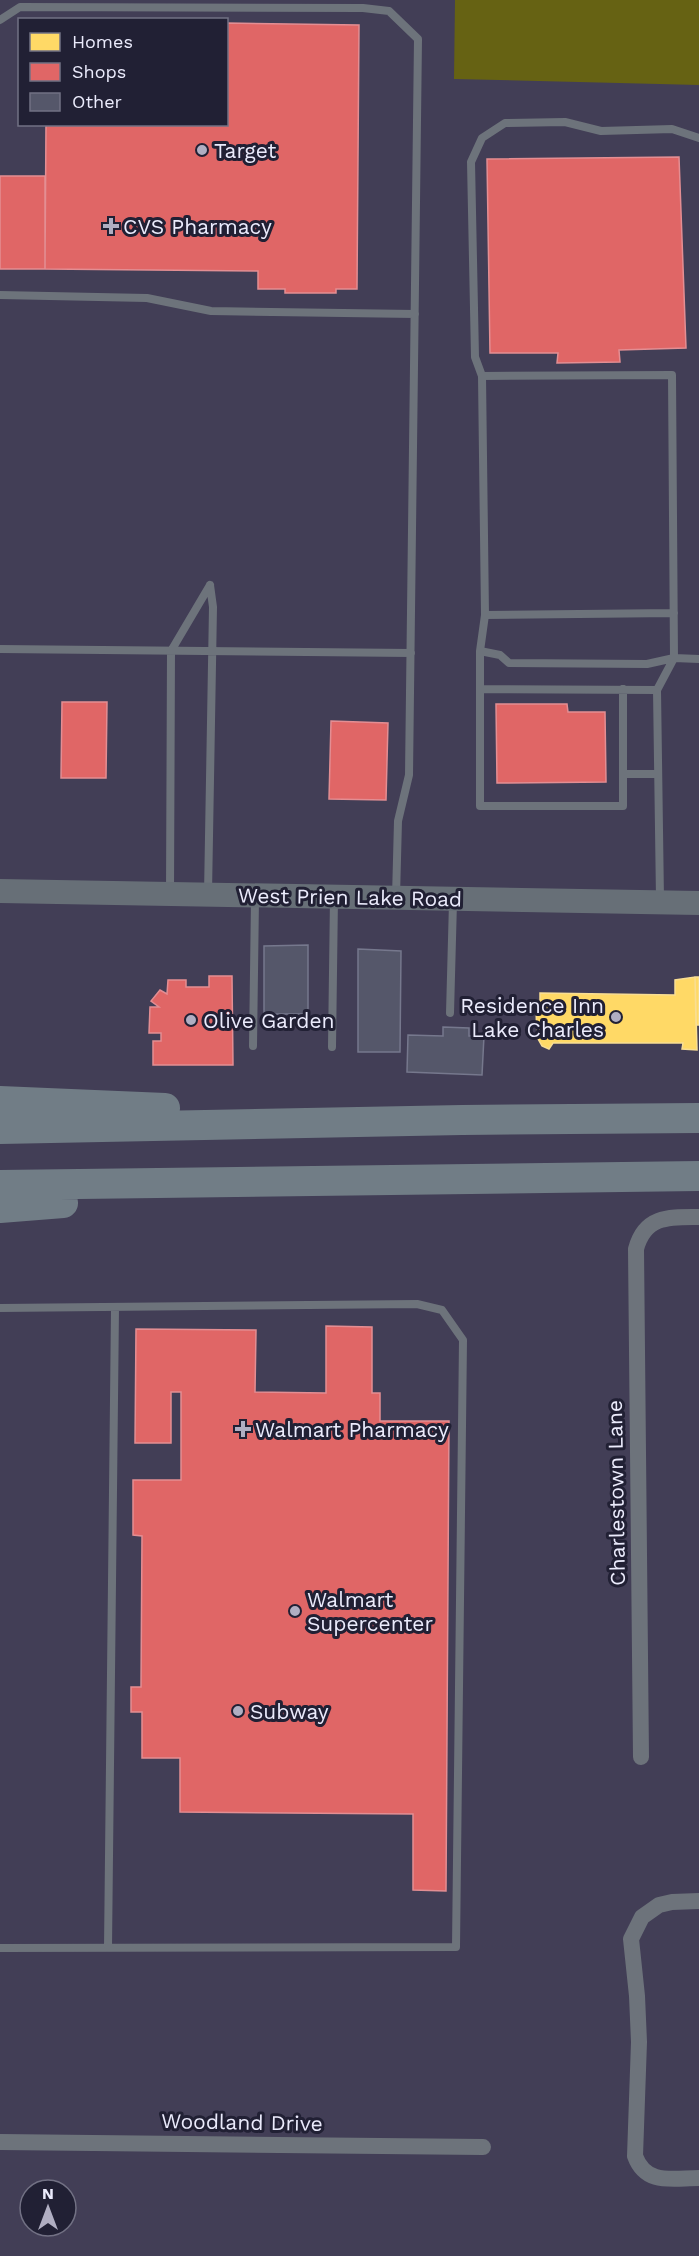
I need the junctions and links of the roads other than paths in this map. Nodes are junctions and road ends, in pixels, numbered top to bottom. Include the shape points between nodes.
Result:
1 (0, 20) edge
2 (699, 138) edge
3 (0, 295) edge
4 (415, 314) junction
5 (482, 376) junction
6 (674, 612) junction
7 (485, 615) junction
8 (0, 649) edge
9 (171, 651) junction
10 (211, 651) junction
11 (480, 651) junction
12 (411, 653) junction
13 (674, 658) junction
14 (699, 658) edge
15 (480, 689) junction
16 (624, 689) junction
17 (657, 690) junction
18 (623, 774) junction
19 (658, 774) junction
20 (0, 891) edge
21 (170, 894) junction
22 (208, 894) junction
23 (255, 895) junction
24 (334, 897) junction
25 (396, 898) junction
26 (453, 899) junction
27 (660, 903) junction
28 (699, 903) edge
29 (450, 1013) dead end
30 (253, 1046) dead end
31 (332, 1047) dead end
32 (0, 1101) edge
33 (699, 1118) edge
34 (462, 1120) junction
35 (0, 1129) edge
36 (699, 1176) edge
37 (218, 1182) junction
38 (0, 1185) edge
39 (0, 1208) edge
40 (699, 1217) edge
41 (0, 1308) edge
42 (115, 1308) junction
43 (641, 1757) dead end
44 (699, 1901) edge
45 (0, 1948) edge
46 (108, 1948) junction
47 (0, 2142) edge
48 (483, 2147) dead end
49 (699, 2178) edge

1 - 4 lane via 20,7 388,11 418,39
2 - 5 lane via 672,129 601,131 565,122 505,123 482,138 471,162 475,357
3 - 4 lane via 147,298 211,310
4 - 12 lane
5 - 6 lane via 672,375
5 - 7 lane
6 - 7 lane
6 - 13 lane
7 - 11 lane
8 - 9 lane
9 - 10 lane
9 - 10 lane via 210,585
9 - 21 lane
10 - 12 lane
10 - 22 lane
11 - 13 lane via 500,655 509,663 647,663
11 - 15 lane
12 - 25 lane via 409,775 398,821
13 - 14 lane
13 - 17 lane
15 - 16 lane
15 - 18 lane via 480,807 623,806
16 - 17 lane
16 - 18 lane
17 - 19 lane
18 - 19 lane
19 - 27 lane
20 - 21 street, West Prien Lake Road
21 - 22 street, West Prien Lake Road
22 - 23 street, West Prien Lake Road
23 - 24 street, West Prien Lake Road
23 - 30 lane
24 - 25 street, West Prien Lake Road
24 - 31 lane
25 - 26 street, West Prien Lake Road
26 - 27 street, West Prien Lake Road
26 - 29 lane
27 - 28 street, West Prien Lake Road
32 - 34 highway
33 - 34 highway
34 - 35 highway
36 - 37 highway
37 - 38 highway
37 - 39 highway via 144,1198
40 - 43 street, Charlestown Lane via 672,1217 649,1225 638,1240 635,1257
41 - 42 lane
42 - 46 lane
42 - 46 lane via 417,1304 442,1310 463,1340 456,1947
44 - 49 street via 659,1905 642,1917 631,1939 639,2042 635,2156 646,2174 656,2178
45 - 46 lane
47 - 48 street, Woodland Drive

